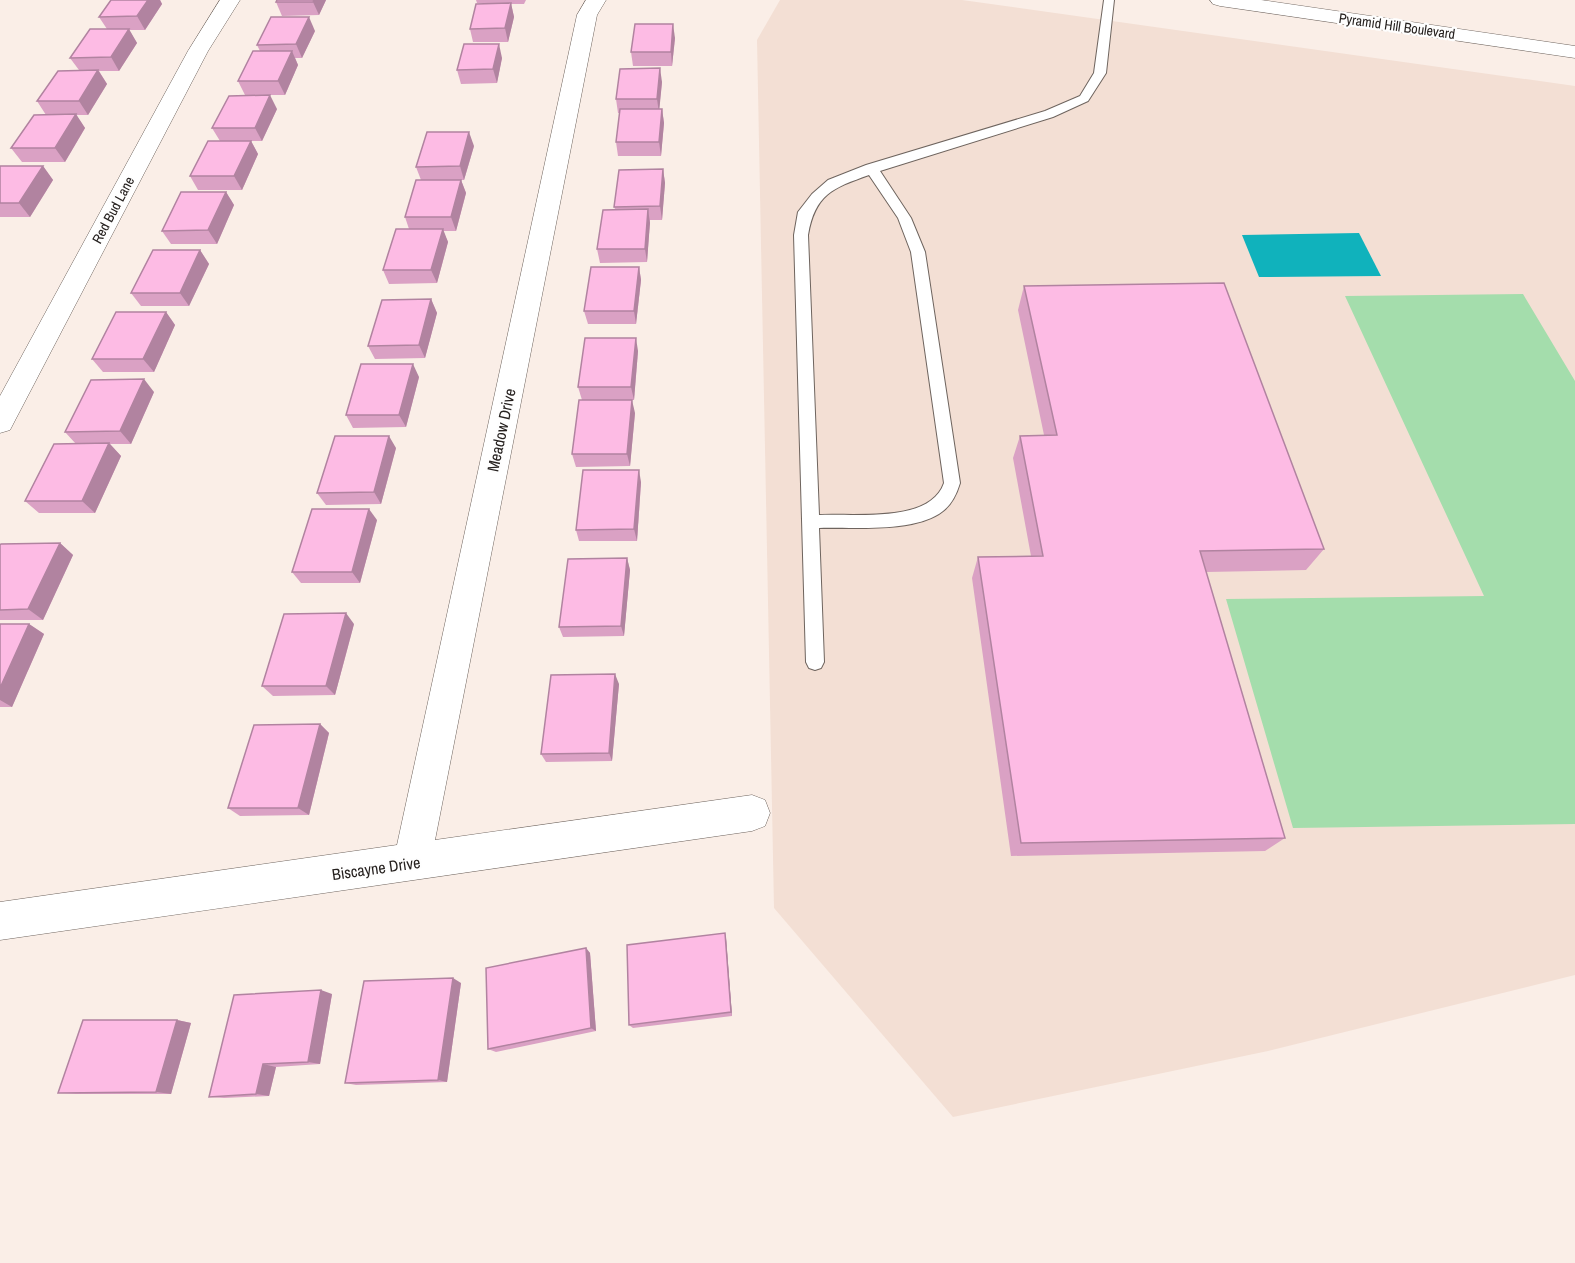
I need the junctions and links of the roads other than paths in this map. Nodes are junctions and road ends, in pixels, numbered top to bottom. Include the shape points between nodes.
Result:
1 (230, 0) edge
2 (596, 0) edge
3 (1109, 0) edge
4 (1220, 0) edge
5 (1575, 52) edge
6 (871, 168) junction
7 (0, 422) edge
8 (810, 522) junction
9 (815, 662) dead end
10 (752, 813) dead end
11 (412, 862) junction
12 (0, 921) edge

1 - 7 street, Red Bud Lane via 198,51
2 - 11 street, Meadow Drive via 586,15
3 - 6 lane via 1100,73 1084,98 1049,114
4 - 5 street, Pyramid Hill Boulevard
6 - 8 lane via 833,183 817,197 806,212 801,235
6 - 8 lane via 913,232 952,483 948,496 928,512 893,518
8 - 9 lane
10 - 11 street, Biscayne Drive
11 - 12 street, Biscayne Drive

